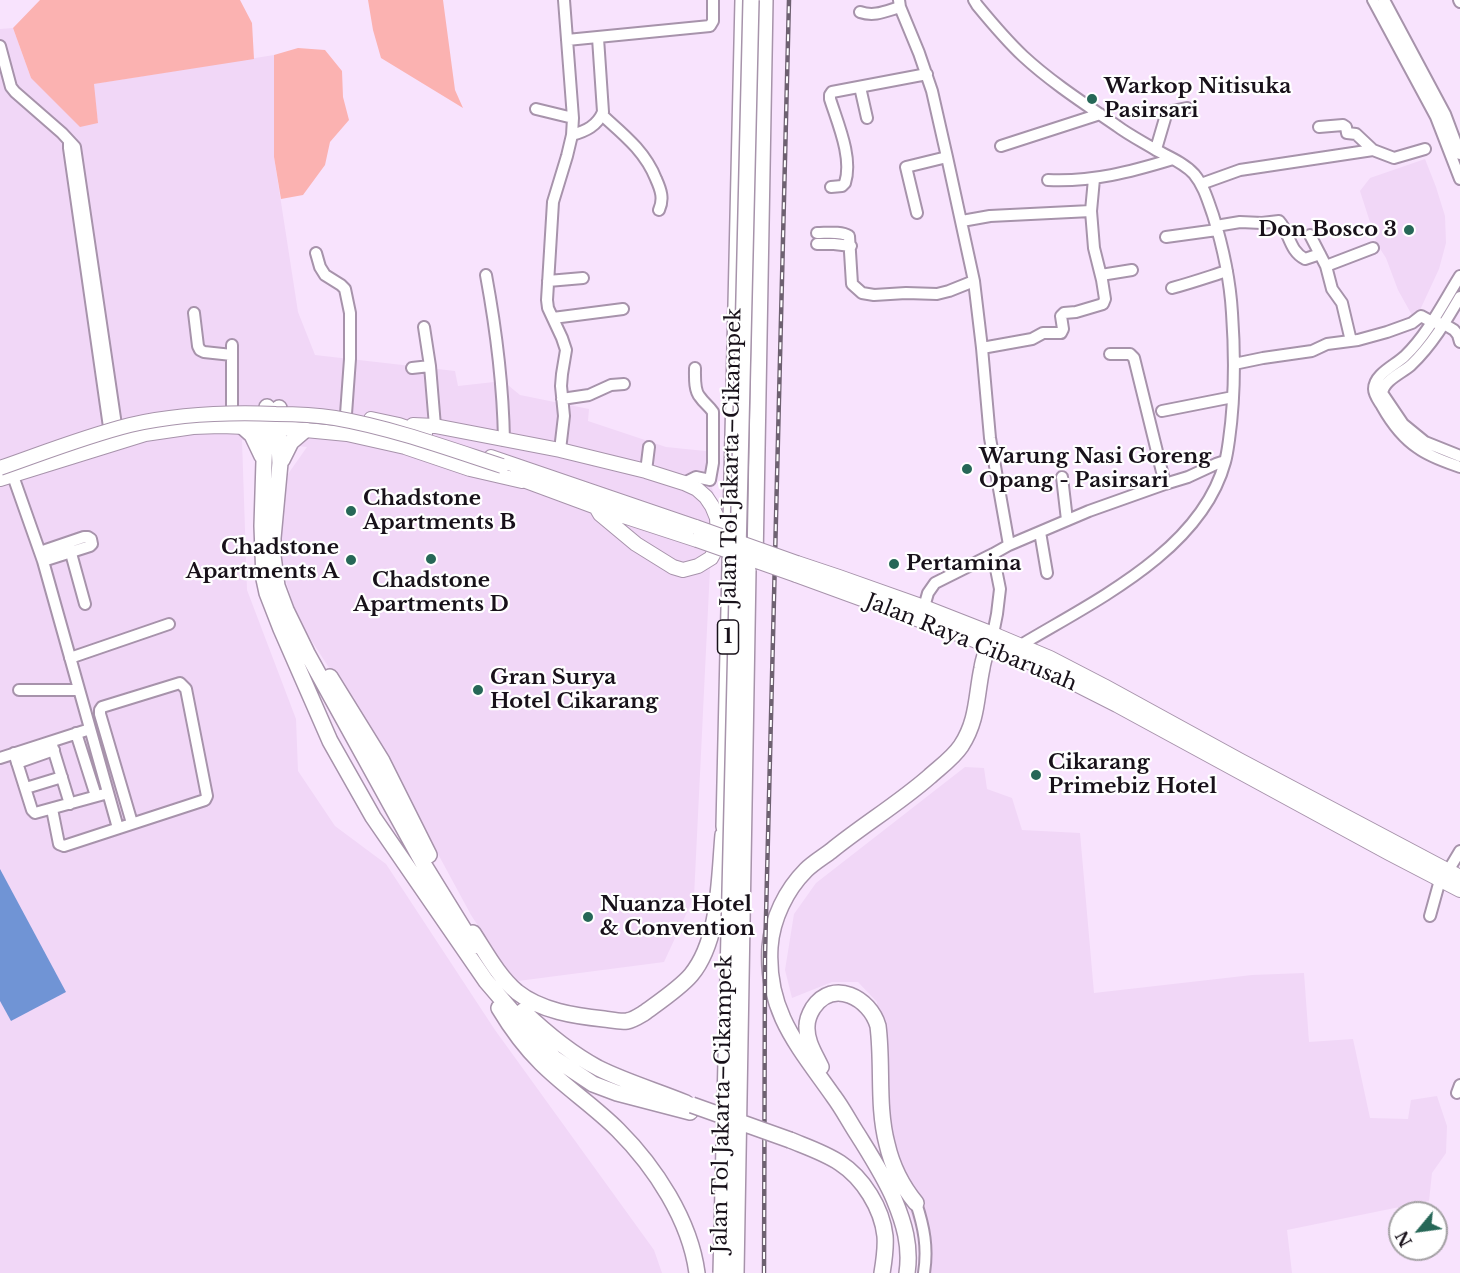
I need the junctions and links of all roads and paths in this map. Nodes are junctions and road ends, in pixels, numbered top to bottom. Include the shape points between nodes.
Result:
1 (564, 0) edge
2 (713, 0) edge
3 (743, 0) edge
4 (751, 0) edge
5 (759, 0) edge
6 (765, 0) edge
7 (974, 0) edge
8 (900, 3) edge
9 (1384, 3) edge
10 (860, 12) dead end
11 (598, 38) junction
12 (567, 40) junction
13 (0, 46) edge
14 (927, 74) junction
15 (860, 87) junction
16 (1187, 108) dead end
17 (536, 109) dead end
18 (1100, 114) junction
19 (602, 115) junction
20 (573, 118) junction
21 (867, 118) dead end
22 (1318, 127) dead end
23 (572, 135) junction
24 (1000, 146) dead end
25 (1156, 149) junction
26 (1425, 149) dead end
27 (1373, 150) junction
28 (1460, 154) edge
29 (947, 157) junction
30 (1173, 159) junction
31 (1094, 178) junction
32 (1460, 179) edge
33 (1048, 180) dead end
34 (1201, 184) junction
35 (831, 187) dead end
36 (659, 210) dead end
37 (1091, 211) junction
38 (917, 213) dead end
39 (962, 221) junction
40 (1216, 228) junction
41 (1310, 235) dead end
42 (1166, 237) dead end
43 (817, 238) dead end
44 (1373, 248) dead end
45 (316, 253) dead end
46 (1320, 254) junction
47 (1326, 266) junction
48 (1132, 270) dead end
49 (1227, 271) junction
50 (486, 274) dead end
51 (1101, 275) junction
52 (1460, 276) edge
53 (583, 278) dead end
54 (548, 281) junction
55 (974, 281) junction
56 (1172, 288) dead end
57 (1460, 297) edge
58 (623, 309) dead end
59 (194, 313) dead end
60 (553, 318) junction
61 (1431, 322) junction
62 (1444, 324) junction
63 (424, 327) dead end
64 (1351, 340) junction
65 (1460, 342) edge
66 (982, 348) junction
67 (1110, 354) dead end
68 (1234, 363) junction
69 (430, 366) junction
70 (412, 368) dead end
71 (695, 368) dead end
72 (624, 384) dead end
73 (1233, 397) junction
74 (562, 399) junction
75 (268, 407) junction
76 (231, 408) junction
77 (297, 409) junction
78 (1162, 411) dead end
79 (346, 414) junction
80 (399, 425) junction
81 (112, 426) junction
82 (243, 426) junction
83 (435, 426) junction
84 (268, 428) junction
85 (300, 430) junction
86 (504, 440) junction
87 (649, 447) dead end
88 (560, 450) junction
89 (1460, 456) edge
90 (1225, 461) junction
91 (264, 462) junction
92 (280, 463) junction
93 (1460, 467) edge
94 (646, 471) junction
95 (3, 472) edge
96 (526, 475) junction
97 (1062, 477) dead end
98 (684, 483) junction
99 (1165, 484) junction
100 (596, 507) junction
101 (1067, 520) junction
102 (1040, 532) junction
103 (696, 534) junction
104 (1009, 545) junction
105 (993, 554) junction
106 (42, 557) junction
107 (797, 569) junction
108 (1047, 573) dead end
109 (85, 604) dead end
110 (924, 608) junction
111 (169, 624) dead end
112 (300, 639) junction
113 (991, 640) junction
114 (1019, 651) junction
115 (70, 658) junction
116 (19, 690) dead end
117 (79, 690) junction
118 (90, 729) junction
119 (76, 734) junction
120 (52, 746) junction
121 (0, 758) edge
122 (15, 758) junction
123 (62, 777) junction
124 (26, 788) junction
125 (108, 793) junction
126 (96, 796) junction
127 (70, 804) junction
128 (52, 809) junction
129 (132, 824) junction
130 (724, 826) junction
131 (118, 828) junction
132 (1460, 851) edge
133 (1449, 876) edge
134 (1460, 890) edge
135 (1430, 916) dead end
136 (486, 981) junction
137 (836, 1099) junction
138 (691, 1109) junction
139 (788, 1143) junction
140 (916, 1203) joint
141 (697, 1273) edge
142 (721, 1273) edge
143 (741, 1273) edge
144 (874, 1273) edge
145 (882, 1273) edge
146 (907, 1273) edge
147 (924, 1273) edge

1 - 12 street
2 - 11 street via 710,26
3 - 130 highway, Jalan Tol Jakarta–Cikampek / 1
4 - 142 highway, 1, bridge
5 - 143 highway, 1, bridge
6 - 143 highway, Jalan Tol Jakarta–Cikampek / 1
7 - 18 street via 1021,54
8 - 10 street via 869,15
8 - 14 street
9 - 28 street via 1445,114
9 - 32 street
11 - 12 street
11 - 19 street
12 - 20 street
13 - 81 street via 11,87 69,142
14 - 15 street
14 - 29 street
15 - 21 street
15 - 35 street via 830,95 848,169 846,183
16 - 25 street via 1166,115
17 - 20 street
18 - 24 street
18 - 25 street
19 - 23 street via 592,127
19 - 36 street via 647,160 662,195
20 - 23 street
22 - 27 street via 1343,125 1347,133 1360,136
23 - 54 street via 553,202
25 - 30 street
26 - 27 street via 1394,158
27 - 34 street via 1240,170
29 - 38 street via 906,167
29 - 39 street
30 - 31 street
30 - 34 street
31 - 33 street
31 - 37 street
34 - 40 street
37 - 39 street
37 - 51 street
39 - 55 street
40 - 42 street
40 - 46 street via 1240,222 1279,221 1301,257
40 - 49 street
41 - 46 street
43 - 55 street via 851,246 852,284 862,293 937,294
44 - 47 street
45 - 79 street via 325,275 345,289 350,313
46 - 47 street
47 - 64 street via 1332,289 1342,303
48 - 51 street
49 - 56 street
49 - 68 street
50 - 86 street via 504,403
51 - 66 street via 1103,304 1064,313 1061,333 1043,333 1032,339
52 - 61 street
53 - 54 street
54 - 60 street via 547,300
55 - 66 street
57 - 62 street
58 - 60 street
59 - 76 street via 200,350 232,350
60 - 74 street via 566,350
61 - 62 street
61 - 64 street via 1421,316 1400,329
61 - 93 street via 1413,349 1378,379 1374,390 1396,427 1419,449
62 - 65 street via 1457,332
62 - 89 street via 1418,358 1384,386 1382,393 1403,424 1425,442
63 - 69 street
64 - 68 street via 1312,351
66 - 104 street via 990,438
67 - 99 street via 1130,354 1134,358
68 - 73 street
69 - 70 street
69 - 83 street
71 - 98 street via 697,392 713,412 712,464 710,480 696,477
72 - 74 street
73 - 78 street
73 - 90 street
74 - 88 street
75 - 76 main road, Jalan Raya Cibarusah
75 - 77 main road, Jalan Raya Cibarusah
75 - 84 highway
76 - 81 main road, Jalan Raya Cibarusah via 184,411
77 - 79 main road, Jalan Raya Cibarusah
77 - 85 main road via 290,418 291,424
79 - 80 main road, Jalan Raya Cibarusah
80 - 83 main road
80 - 96 main road, Jalan Raya Cibarusah
81 - 95 main road, Jalan Raya Cibarusah
82 - 84 main road, Jalan Raya Cibarusah
82 - 91 highway via 252,435
82 - 95 main road, Jalan Raya Cibarusah via 193,427 145,434
83 - 86 main road
84 - 85 main road, Jalan Raya Cibarusah
84 - 91 highway
84 - 92 highway
85 - 92 highway
85 - 96 main road, Jalan Raya Cibarusah via 347,434 405,447 480,471
86 - 88 main road
87 - 94 street
88 - 94 main road
90 - 99 street
90 - 114 street via 1205,508 1160,555 1116,589
91 - 136 highway via 264,579 285,639 349,776
92 - 112 highway via 273,556 277,586
94 - 98 main road
95 - 96 main road, Jalan Raya Cibarusah, bridge via 143,427 215,417 249,417 327,422 386,434
95 - 106 street
96 - 100 main road, Jalan Raya Cibarusah
96 - 103 main road, Jalan Raya Cibarusah
97 - 101 street
98 - 100 main road via 706,497 717,518 716,549 711,558 692,568 673,567 636,544
99 - 101 street
100 - 103 main road, Jalan Raya Cibarusah
101 - 102 street
102 - 104 street
102 - 108 street
103 - 107 main road, Jalan Raya Cibarusah, bridge
104 - 105 street
105 - 110 street via 935,583
105 - 113 street via 1000,588
106 - 109 street via 69,548
106 - 115 street
107 - 110 main road, Jalan Raya Cibarusah via 839,577
107 - 113 main road, Jalan Raya Cibarusah
110 - 113 main road, Jalan Raya Cibarusah
111 - 115 street
112 - 130 highway via 323,667 382,761 465,919 515,991 527,999 558,1011 627,1021 644,1013 691,976 702,960 714,920
112 - 138 highway via 424,865 485,963 517,1005 559,1042 593,1064
113 - 114 main road, Jalan Raya Cibarusah
113 - 137 highway via 975,715 954,756 806,870 774,924 771,981 777,1006 795,1044
114 - 133 main road, Jalan Raya Cibarusah via 1104,686
115 - 117 street
116 - 117 street
117 - 118 street
118 - 119 street
118 - 125 street
119 - 120 street
119 - 126 street
120 - 122 street
120 - 123 street
121 - 122 street
122 - 124 street
123 - 124 street
123 - 127 street
124 - 128 street via 33,812
125 - 126 street
125 - 131 street
126 - 127 street
127 - 128 street
128 - 131 street via 60,844 64,846
129 - 129 street via 207,798 186,689 180,683 100,710
129 - 131 street
130 - 142 highway, Jalan Tol Jakarta–Cikampek / 1 via 728,854
132 - 133 street
133 - 134 main road, Jalan Raya Cibarusah
133 - 135 street
136 - 138 highway via 554,1058 583,1078 617,1093
136 - 141 highway via 500,1009 540,1062 618,1129 646,1161 684,1226
137 - 140 highway via 811,1046 807,1024 817,1003 832,994 843,994 857,998 875,1017 886,1144 906,1190
137 - 146 highway via 884,1176 904,1224 909,1252
138 - 139 highway, bridge
139 - 144 highway via 830,1165 857,1189 877,1234
139 - 145 highway via 830,1156 854,1174 868,1192 885,1236
140 - 147 street via 926,1241

